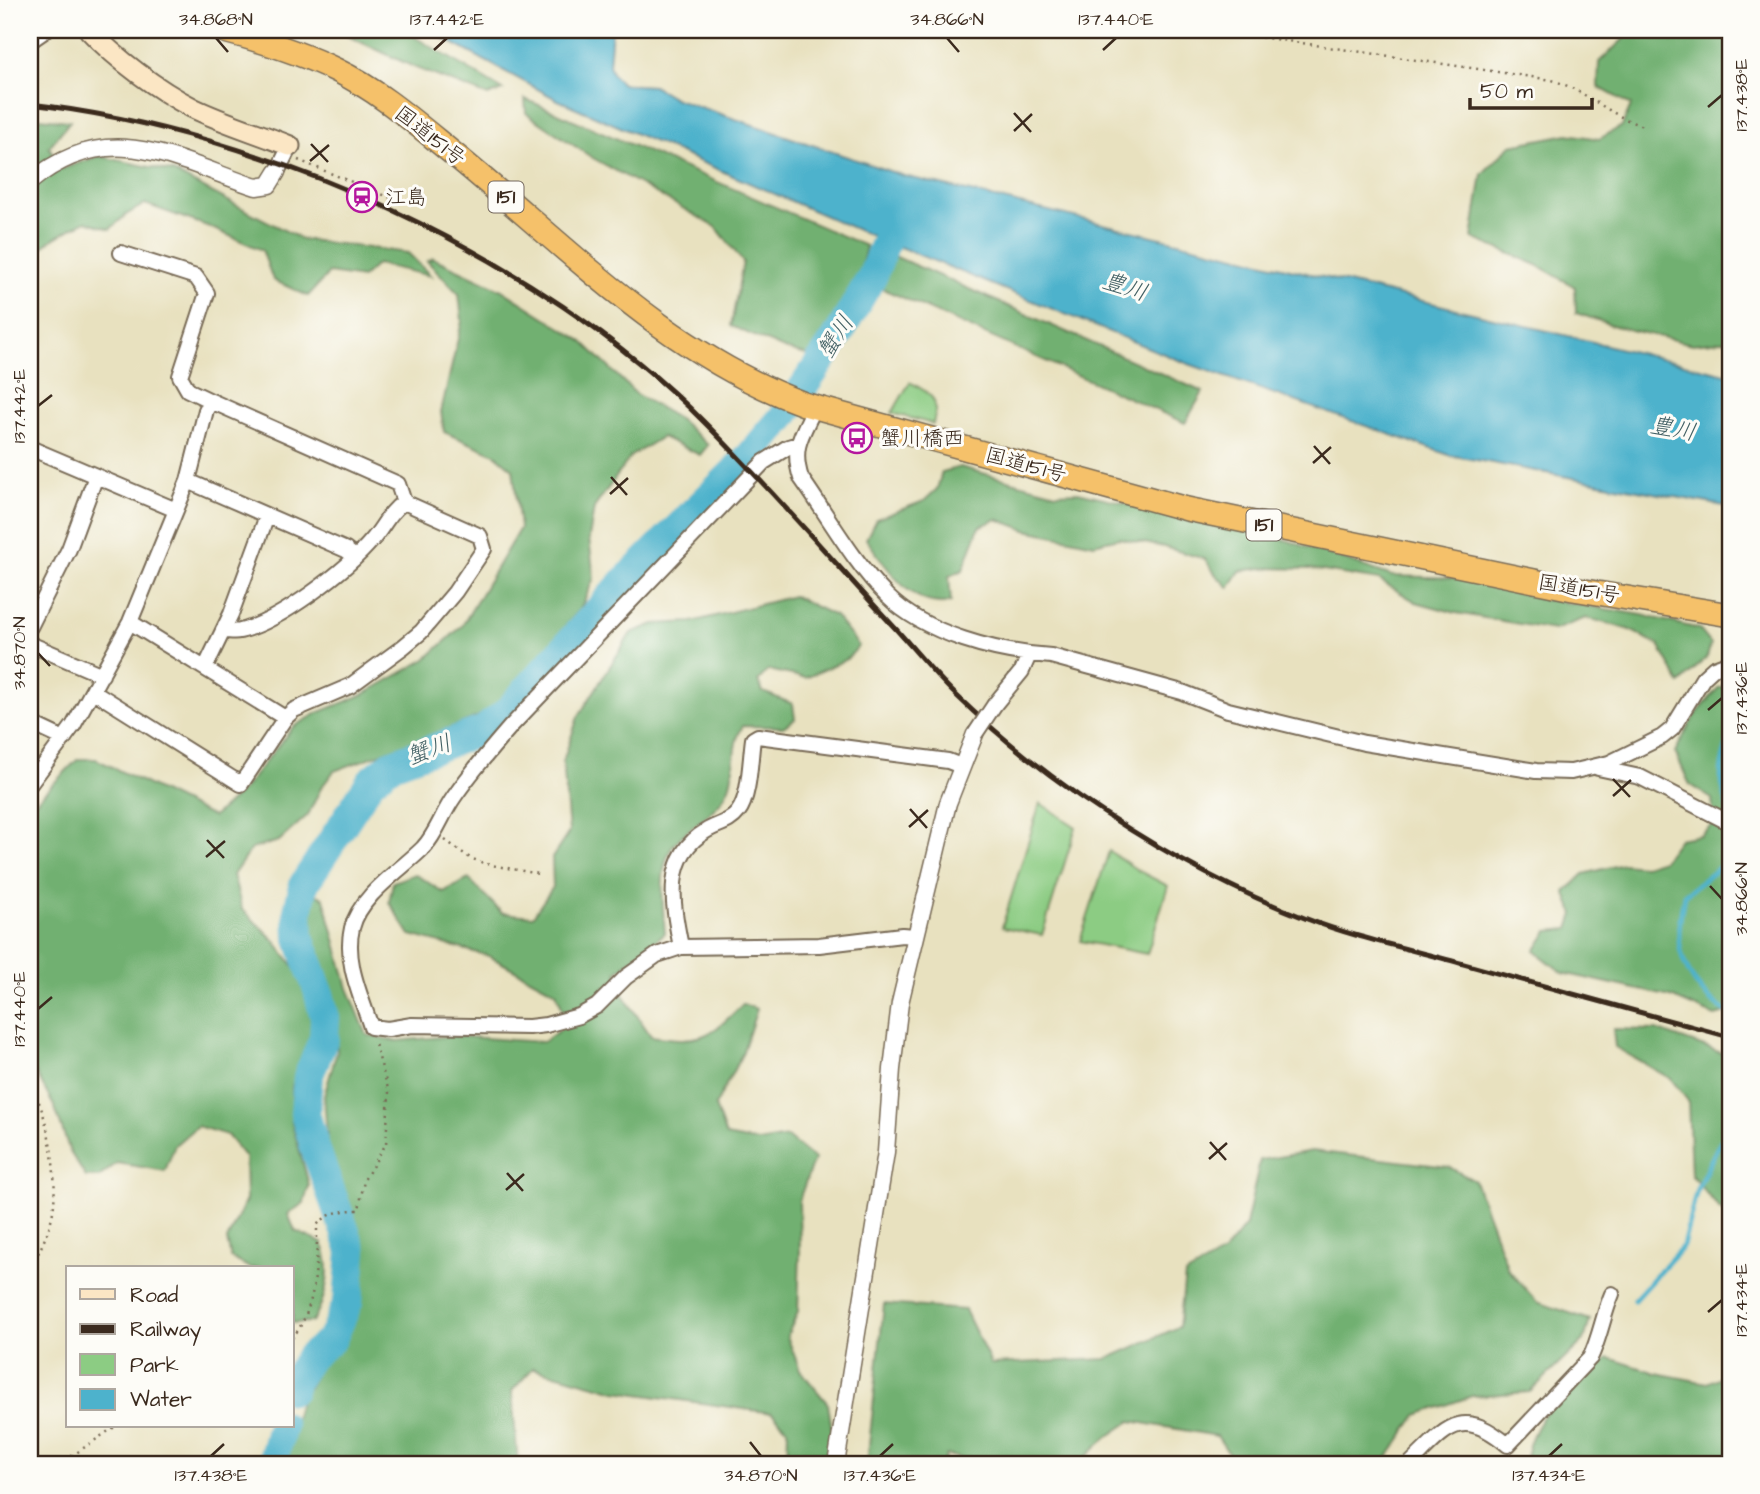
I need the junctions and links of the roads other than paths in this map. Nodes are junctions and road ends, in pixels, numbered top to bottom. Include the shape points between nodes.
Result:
1 (46, 30) edge
2 (89, 30) edge
3 (221, 30) edge
4 (30, 41) edge
5 (288, 150) joint
6 (277, 172) joint
7 (30, 182) edge
8 (121, 253) dead end
9 (211, 401) junction
10 (810, 405) junction
11 (798, 444) junction
12 (30, 448) edge
13 (96, 476) junction
14 (188, 481) junction
15 (404, 502) junction
16 (176, 510) junction
17 (267, 516) junction
18 (355, 557) junction
19 (1730, 615) edge
20 (130, 622) junction
21 (30, 627) edge
22 (224, 631) junction
23 (30, 644) edge
24 (1028, 655) junction
25 (1730, 662) edge
26 (205, 668) junction
27 (102, 675) junction
28 (93, 691) junction
29 (285, 718) junction
30 (30, 723) edge
31 (975, 734) joint
32 (64, 739) junction
33 (961, 766) junction
34 (1597, 768) junction
35 (30, 784) edge
36 (1727, 820) edge
37 (915, 936) junction
38 (681, 947) junction
39 (1612, 1294) dead end
40 (836, 1464) edge
41 (1410, 1464) edge

1 - 4 street
2 - 5 main road via 163,91
3 - 10 highway, 国道151号 / 151 via 289,49 377,94 661,327 746,380
5 - 6 street
6 - 7 street via 268,185 256,187 155,153 103,147 71,155
8 - 9 street via 196,276 207,293 180,376 188,390
9 - 14 street
9 - 15 street via 398,484
10 - 11 street
10 - 19 highway, 国道151号 / 151 via 1187,509 1573,589
11 - 24 street via 801,478 888,597 939,630
11 - 38 street via 764,462 511,726 478,763 423,848 363,906 349,946 371,1027 388,1029 546,1025 579,1016 657,956
12 - 13 street
13 - 16 street
13 - 21 street via 69,549
14 - 16 street
14 - 17 street
15 - 18 street via 392,510
15 - 29 street via 480,536 484,549 455,592 404,647 350,686
16 - 20 street
17 - 18 street
17 - 22 street
18 - 22 street via 330,580 277,615 239,631
20 - 26 street
20 - 27 street
22 - 26 street
23 - 27 street
24 - 31 street, bridge via 1022,671
24 - 34 street via 1051,656 1182,692 1228,710 1364,743 1536,771
25 - 34 street via 1703,678 1677,722 1662,737
26 - 29 street
27 - 28 street
28 - 29 street via 242,784
28 - 32 street
30 - 32 street
31 - 33 street
32 - 35 street
33 - 37 street
33 - 38 street via 758,736 753,739 738,813 704,831 678,860 674,910
34 - 36 street via 1640,777
37 - 38 street via 819,945
37 - 40 street via 900,1003 886,1152
39 - 41 street via 1590,1358 1508,1445 1482,1426 1462,1423 1444,1431

